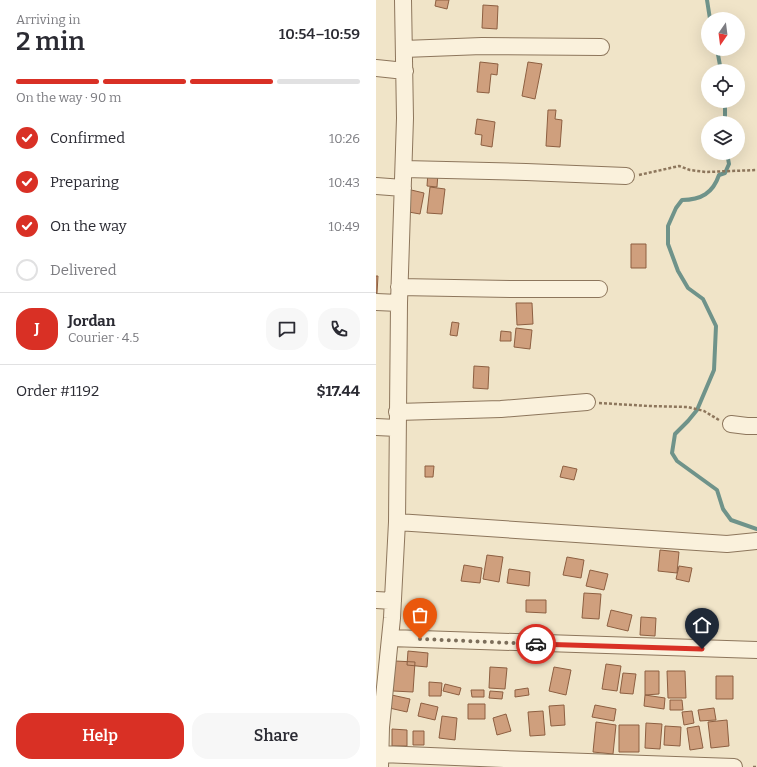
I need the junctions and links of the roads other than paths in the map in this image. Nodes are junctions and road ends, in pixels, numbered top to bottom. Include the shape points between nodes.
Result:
1 (403, 0) edge
2 (601, 47) dead end
3 (404, 48) junction
4 (376, 68) edge
5 (405, 70) junction
6 (404, 169) junction
7 (626, 176) road end
8 (376, 186) edge
9 (403, 188) junction
10 (599, 289) dead end
11 (399, 295) junction
12 (376, 302) edge
13 (587, 402) road end
14 (397, 420) junction
15 (731, 424) road end
16 (757, 426) edge
17 (376, 427) edge
18 (397, 522) junction
19 (757, 541) edge
20 (376, 600) edge
21 (393, 601) junction
22 (390, 638) junction
23 (757, 650) edge
24 (379, 727) edge
25 (380, 760) edge
26 (734, 767) edge

1 - 3 street
2 - 3 street
3 - 5 street
4 - 5 street
5 - 6 street
6 - 7 street
6 - 9 street
8 - 9 street
9 - 11 street
10 - 11 street via 510,289
11 - 12 street
11 - 14 street
13 - 14 street
14 - 17 street
14 - 18 street
15 - 16 street
18 - 19 street via 728,544
18 - 21 street
20 - 21 street
21 - 22 street
22 - 23 street
22 - 24 street
24 - 25 street
25 - 26 street via 537,761

